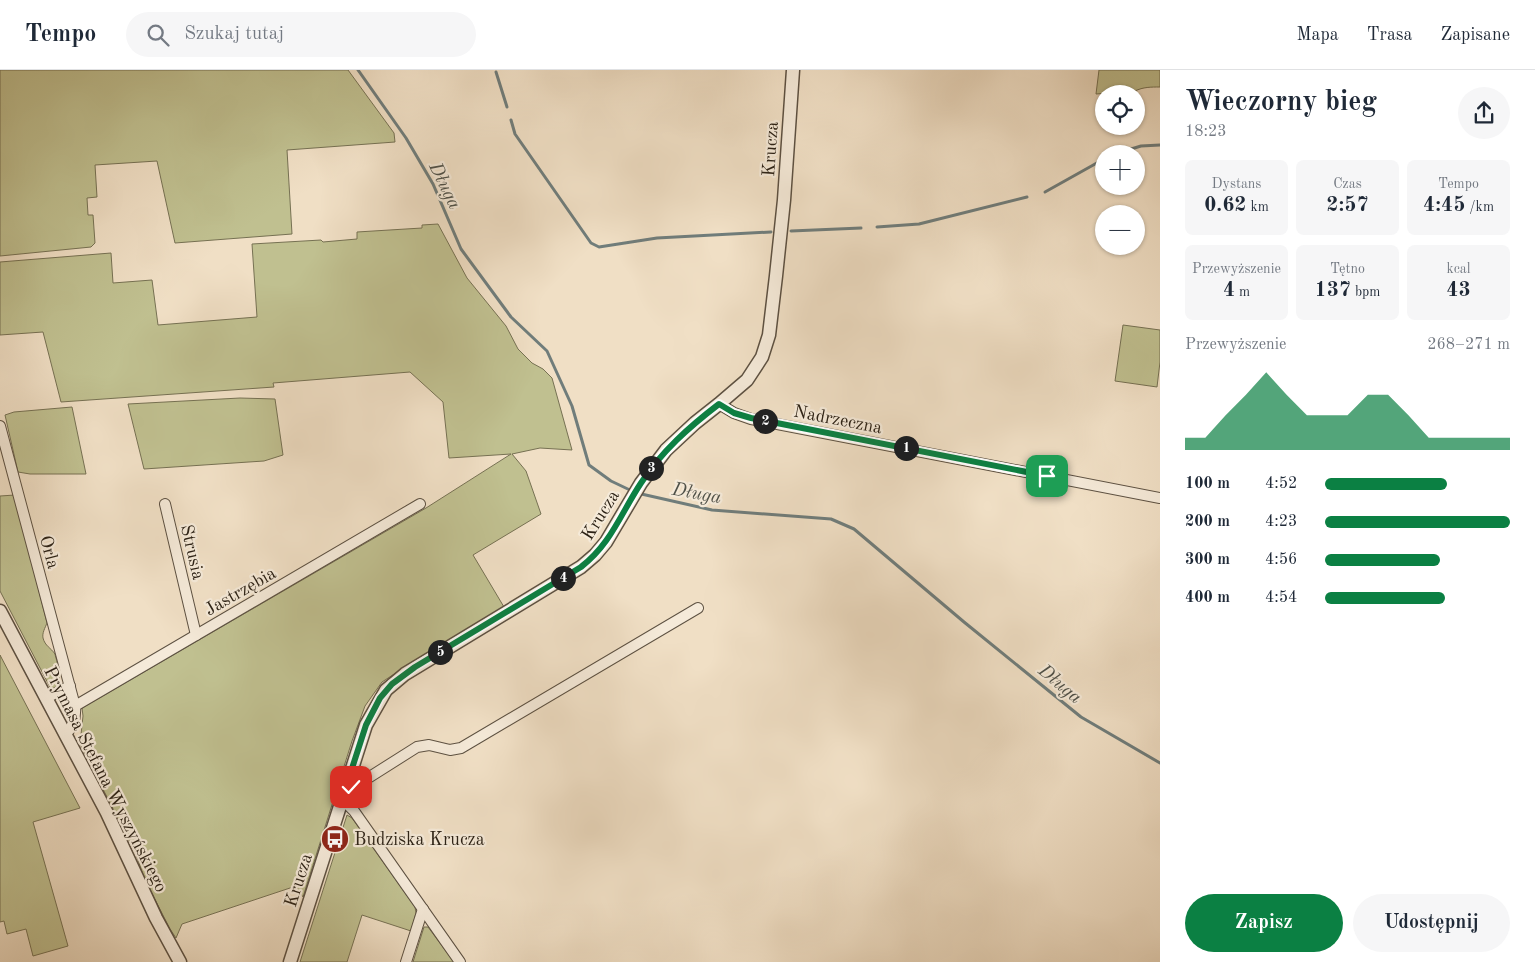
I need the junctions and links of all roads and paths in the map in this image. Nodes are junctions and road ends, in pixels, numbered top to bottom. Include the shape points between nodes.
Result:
1 (793, 70) edge
2 (719, 404) junction
3 (0, 426) edge
4 (1160, 498) edge
5 (165, 504) dead end
6 (420, 504) dead end
7 (698, 608) dead end
8 (0, 611) edge
9 (196, 635) junction
10 (70, 686) junction
11 (46, 698) junction
12 (75, 706) junction
13 (66, 734) junction
14 (346, 787) junction
15 (341, 803) junction
16 (423, 909) junction
17 (180, 962) edge
18 (290, 962) edge
19 (406, 962) edge
20 (460, 962) edge

1 - 2 street, Krucza via 784,200 769,335 758,365 747,380
2 - 4 street, Nadrzeczna via 751,418
2 - 14 street, Krucza via 666,450 641,483 606,542 581,567 415,667 386,690 366,725
3 - 10 street, Orla
5 - 9 street, Strusia
6 - 9 street, Jastrzębia
7 - 14 street via 461,748 417,747 357,785
8 - 11 street, Prymasa Stefana Wyszyńskiego
9 - 12 street, Jastrzębia
10 - 11 street
10 - 12 street, Orla
11 - 13 street, Prymasa Stefana Wyszyńskiego
12 - 13 street, Orla via 74,722
13 - 17 street, Prymasa Stefana Wyszyńskiego
14 - 15 street, Krucza
15 - 16 street via 354,811
15 - 18 street, Krucza
16 - 19 street
16 - 20 street

